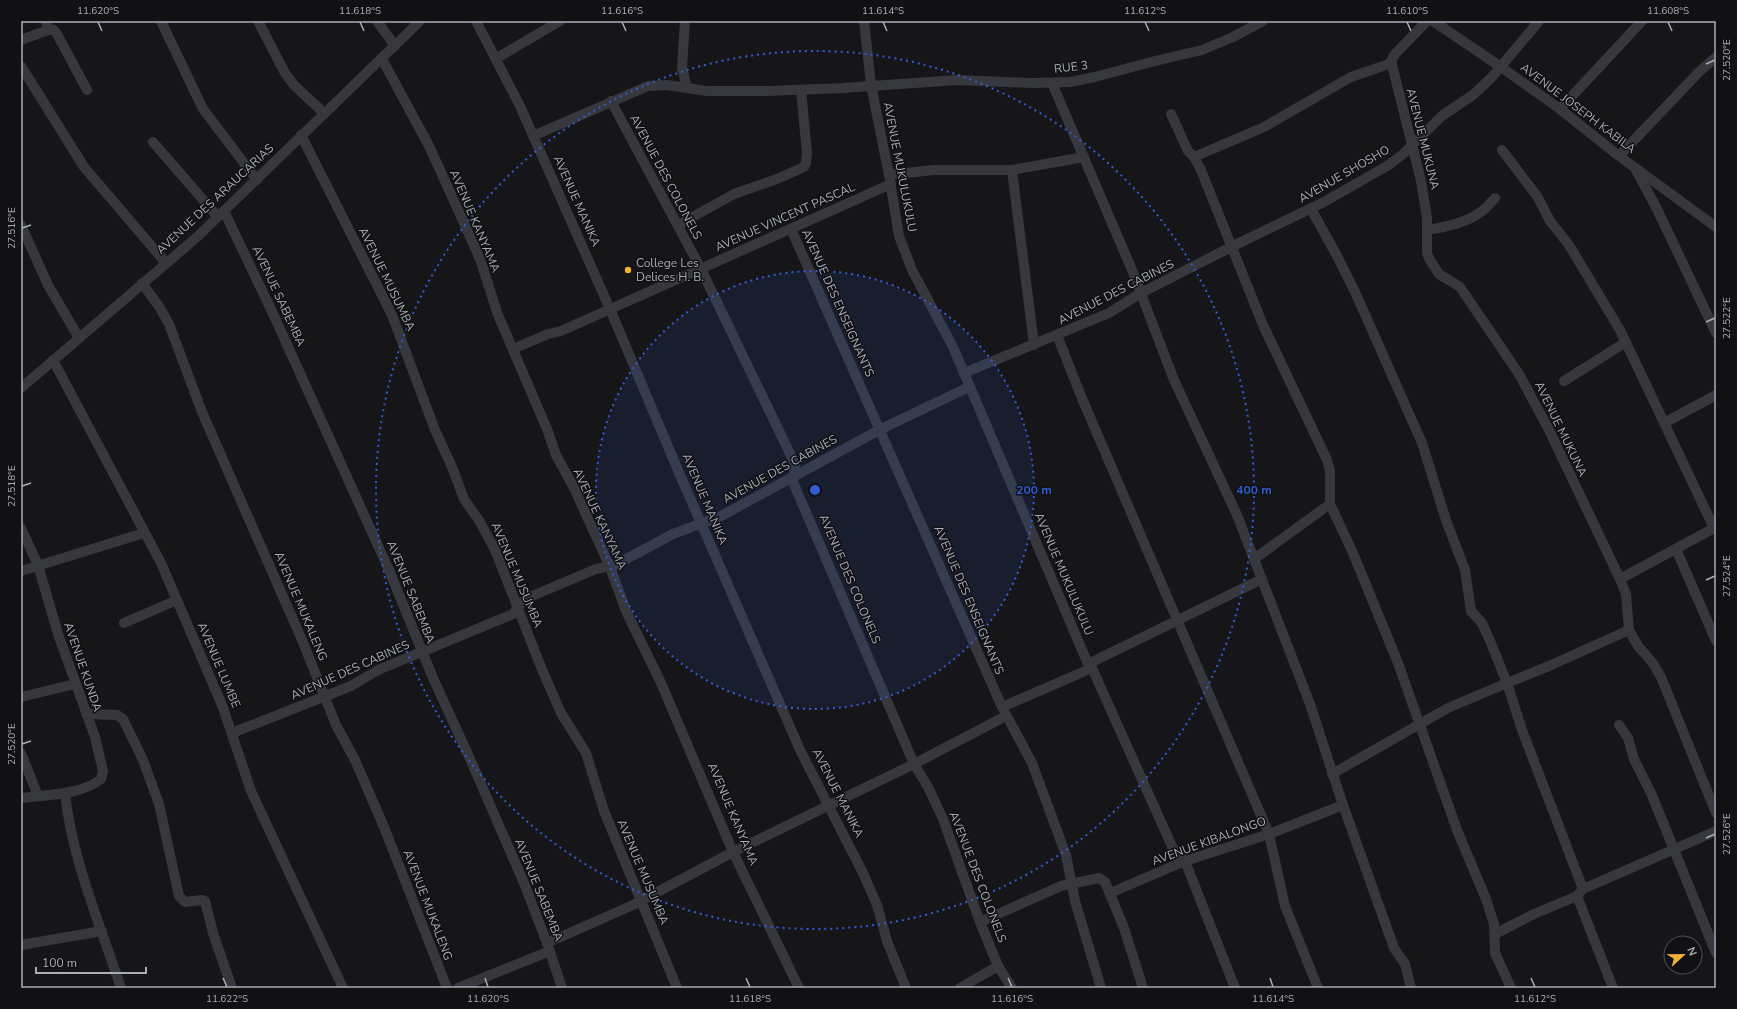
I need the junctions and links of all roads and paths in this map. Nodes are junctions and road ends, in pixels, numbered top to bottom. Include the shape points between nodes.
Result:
1 (161, 21) edge
2 (258, 21) edge
3 (377, 21) edge
4 (420, 21) edge
5 (476, 21) edge
6 (560, 21) edge
7 (685, 21) edge
8 (864, 21) edge
9 (1263, 21) edge
10 (1433, 21) edge
11 (1539, 21) edge
12 (1642, 21) edge
13 (47, 25) edge
14 (21, 40) edge
15 (395, 46) junction
16 (1716, 57) edge
17 (497, 58) junction
18 (382, 59) junction
19 (1392, 63) junction
20 (21, 66) edge
21 (1501, 67) junction
22 (1052, 83) junction
23 (871, 85) junction
24 (686, 88) junction
25 (87, 90) dead end
26 (800, 90) junction
27 (611, 101) junction
28 (1560, 109) junction
29 (324, 113) junction
30 (1171, 114) dead end
31 (301, 134) junction
32 (533, 136) junction
33 (153, 142) dead end
34 (1412, 144) junction
35 (1502, 150) dead end
36 (1619, 156) junction
37 (1084, 157) junction
38 (1194, 157) junction
39 (1634, 166) junction
40 (1012, 170) junction
41 (257, 180) junction
42 (890, 180) junction
43 (1495, 198) dead end
44 (1311, 208) junction
45 (221, 214) junction
46 (1714, 221) edge
47 (678, 225) junction
48 (21, 226) edge
49 (791, 229) junction
50 (1427, 230) junction
51 (1233, 246) junction
52 (166, 263) junction
53 (701, 269) junction
54 (142, 283) junction
55 (1141, 293) junction
56 (610, 309) junction
57 (1716, 333) edge
58 (1057, 336) junction
59 (79, 338) junction
60 (1626, 342) junction
61 (1034, 345) junction
62 (513, 349) junction
63 (53, 360) junction
64 (964, 373) junction
65 (1564, 381) dead end
66 (970, 387) junction
67 (21, 388) edge
68 (1716, 395) edge
69 (1664, 423) junction
70 (881, 429) junction
71 (793, 476) junction
72 (1330, 504) junction
73 (702, 524) junction
74 (1715, 527) edge
75 (21, 528) edge
76 (144, 533) junction
77 (1676, 549) junction
78 (1254, 559) junction
79 (38, 565) junction
80 (610, 567) junction
81 (21, 570) edge
82 (1262, 579) junction
83 (1620, 579) junction
84 (177, 600) junction
85 (518, 607) junction
86 (1178, 620) junction
87 (124, 622) dead end
88 (1629, 630) junction
89 (1716, 641) edge
90 (422, 652) junction
91 (1090, 666) junction
92 (1507, 683) junction
93 (75, 684) junction
94 (324, 696) junction
95 (21, 697) edge
96 (1004, 711) junction
97 (86, 714) junction
98 (1419, 724) junction
99 (1619, 725) dead end
100 (232, 733) junction
101 (21, 753) edge
102 (914, 764) junction
103 (1332, 774) junction
104 (65, 793) junction
105 (38, 796) junction
106 (21, 798) edge
107 (829, 805) junction
108 (1343, 805) junction
109 (1716, 813) edge
110 (1716, 831) edge
111 (1269, 834) junction
112 (1674, 850) junction
113 (733, 852) junction
114 (1185, 861) junction
115 (1072, 883) junction
116 (1110, 893) junction
117 (1580, 893) junction
118 (641, 899) junction
119 (980, 922) junction
120 (102, 931) junction
121 (1495, 934) junction
122 (21, 946) edge
123 (549, 947) junction
124 (1716, 953) edge
125 (998, 966) junction
126 (121, 988) edge
127 (232, 988) edge
128 (343, 988) edge
129 (447, 988) edge
130 (458, 988) edge
131 (562, 988) edge
132 (677, 988) edge
133 (799, 988) edge
134 (906, 988) edge
135 (960, 988) edge
136 (1012, 988) edge
137 (1101, 988) edge
138 (1143, 988) edge
139 (1235, 988) edge
140 (1318, 988) edge
141 (1411, 988) edge
142 (1511, 988) edge
143 (1613, 988) edge

1 - 41 street via 203,108
2 - 29 street via 285,73
3 - 15 street
4 - 15 street, AVENUE DES ARAUCARIAS
5 - 17 street, AVENUE MANIKA
6 - 17 street
7 - 24 street via 682,68
8 - 23 street, AVENUE MUKULUKULU
9 - 22 street, RUE 3 via 1202,50 1089,79
10 - 19 street via 1393,56
10 - 21 street, AVENUE JOSEPH KABILA
11 - 21 street, AVENUE SHOSHO
12 - 28 street
13 - 14 street
13 - 25 street via 57,34
15 - 18 street, AVENUE DES ARAUCARIAS
16 - 36 street
17 - 32 street, AVENUE MANIKA
18 - 29 street, AVENUE DES ARAUCARIAS
18 - 62 street, AVENUE KANYAMA via 440,170 480,259 498,316
19 - 34 street, AVENUE MUKUNA
19 - 38 street via 1350,77 1270,124
20 - 52 street via 88,173
21 - 28 street, AVENUE JOSEPH KABILA
21 - 34 street, AVENUE SHOSHO via 1473,94 1443,115
22 - 23 street, RUE 3 via 957,80
22 - 37 street
23 - 26 street, RUE 3
23 - 42 street, AVENUE MUKULUKULU
24 - 26 street, RUE 3 via 707,91
24 - 27 street, RUE 3 via 648,86
26 - 47 street via 807,153 804,167 734,194
27 - 32 street, RUE 3
27 - 47 street, AVENUE DES COLONELS
28 - 36 street, AVENUE JOSEPH KABILA
29 - 31 street, AVENUE DES ARAUCARIAS
30 - 38 street via 1188,151
31 - 41 street, AVENUE DES ARAUCARIAS
31 - 85 street, AVENUE MUSUMBA via 392,315 464,499 495,550
32 - 56 street, AVENUE MANIKA
33 - 45 street, AVENUE SABEMBA
34 - 44 street, AVENUE SHOSHO via 1387,166
34 - 50 street, AVENUE MUKUNA via 1421,181
35 - 60 street via 1537,196 1550,221 1569,245
36 - 39 street, AVENUE JOSEPH KABILA
37 - 40 street, AVENUE VINCENT PASCAL
37 - 55 street
38 - 51 street
39 - 46 street
39 - 57 street, AVENUE JOSEPH KABILA
40 - 42 street, AVENUE VINCENT PASCAL via 933,170
40 - 61 street
41 - 45 street, AVENUE DES ARAUCARIAS
42 - 49 street, AVENUE VINCENT PASCAL
42 - 64 street, AVENUE MUKULUKULU via 896,226 906,254
43 - 50 street via 1482,212 1470,218 1450,226
44 - 51 street, AVENUE SHOSHO
44 - 92 street via 1356,294 1414,425 1463,563 1471,611 1480,620 1488,636
45 - 52 street, AVENUE DES ARAUCARIAS
45 - 90 street, AVENUE SABEMBA via 276,318 383,556
47 - 53 street, AVENUE DES COLONELS
48 - 59 street via 48,285
49 - 53 street, AVENUE VINCENT PASCAL
49 - 70 street, AVENUE DES ENSEIGNANTS
50 - 83 street, AVENUE MUKUNA via 1427,253 1434,269 1460,287 1519,374 1549,430
51 - 55 street, AVENUE DES CABINES
51 - 72 street via 1277,357 1327,460 1330,471
52 - 54 street, AVENUE DES ARAUCARIAS
53 - 56 street, AVENUE VINCENT PASCAL
53 - 71 street, AVENUE DES COLONELS via 795,464
54 - 59 street, AVENUE DES ARAUCARIAS
54 - 94 street, AVENUE MUKALENG via 169,324 202,412
55 - 58 street, AVENUE DES CABINES via 1109,313
55 - 78 street via 1174,380 1215,465
56 - 62 street, AVENUE VINCENT PASCAL
56 - 73 street, AVENUE MANIKA
58 - 61 street, AVENUE DES CABINES
58 - 86 street
59 - 63 street, AVENUE DES ARAUCARIAS
60 - 65 street
60 - 69 street
61 - 64 street, AVENUE DES CABINES
62 - 80 street, AVENUE KANYAMA via 558,459
63 - 67 street, AVENUE DES ARAUCARIAS
63 - 76 street, AVENUE LUMBE
64 - 66 street, AVENUE MUKULUKULU
66 - 70 street, AVENUE DES CABINES
66 - 91 street, AVENUE MUKULUKULU
68 - 69 street
69 - 74 street
70 - 71 street, AVENUE DES CABINES
70 - 96 street, AVENUE DES ENSEIGNANTS
71 - 73 street, AVENUE DES CABINES
71 - 102 street, AVENUE DES COLONELS via 793,482
72 - 78 street
72 - 98 street via 1376,607
73 - 80 street, AVENUE DES CABINES via 673,534
73 - 107 street, AVENUE MANIKA via 801,752
74 - 77 street
75 - 79 street, AVENUE KUNDA
76 - 79 street
76 - 84 street, AVENUE LUMBE
77 - 83 street
77 - 89 street
78 - 82 street
79 - 81 street
79 - 93 street, AVENUE KUNDA
80 - 85 street, AVENUE DES CABINES via 596,569 545,590 524,600
80 - 113 street, AVENUE KANYAMA via 626,611 661,683
82 - 86 street
82 - 103 street via 1310,704
83 - 88 street, AVENUE MUKUNA via 1626,594
84 - 87 street
84 - 100 street, AVENUE LUMBE
85 - 90 street, AVENUE DES CABINES via 513,614
85 - 118 street, AVENUE MUSUMBA via 561,713 586,753 604,811
86 - 91 street
86 - 111 street
88 - 92 street
88 - 109 street, AVENUE MUKUNA via 1661,677
90 - 94 street, AVENUE DES CABINES
90 - 123 street, AVENUE SABEMBA
91 - 96 street
91 - 114 street, AVENUE MUKULUKULU via 1175,853
92 - 98 street via 1448,708
92 - 117 street
93 - 95 street
93 - 97 street, AVENUE KUNDA
94 - 100 street, AVENUE DES CABINES
94 - 129 street, AVENUE MUKALENG via 384,827
96 - 102 street
96 - 115 street, AVENUE DES ENSEIGNANTS via 1032,763 1066,855
97 - 104 street, AVENUE KUNDA via 96,737 102,776 96,783
97 - 127 street via 117,715 122,720 143,760 159,804 179,896 185,902 205,901
98 - 103 street
98 - 121 street via 1457,830 1486,899
99 - 112 street via 1628,738 1634,759
100 - 128 street, AVENUE LUMBE via 251,791
101 - 105 street
102 - 107 street
102 - 119 street, AVENUE DES COLONELS via 943,819
103 - 108 street
104 - 105 street, AVENUE KUNDA
104 - 120 street via 70,824
105 - 106 street, AVENUE KUNDA
107 - 113 street
107 - 134 street, AVENUE MANIKA via 871,893
108 - 111 street, AVENUE KIBALONGO
108 - 141 street via 1394,948 1405,964
110 - 112 street
111 - 114 street, AVENUE KIBALONGO
111 - 140 street via 1285,906
112 - 117 street
112 - 124 street
113 - 118 street
113 - 133 street, AVENUE KANYAMA
114 - 116 street, AVENUE KIBALONGO
114 - 139 street, AVENUE MUKULUKULU
115 - 116 street via 1099,878 1105,882
115 - 119 street via 1045,892
115 - 137 street, AVENUE DES ENSEIGNANTS via 1077,909
116 - 138 street
117 - 121 street
117 - 143 street
118 - 123 street
118 - 132 street, AVENUE MUSUMBA
119 - 125 street, AVENUE DES COLONELS
120 - 122 street
120 - 126 street
121 - 142 street via 1495,953
123 - 130 street
123 - 131 street, AVENUE SABEMBA
125 - 135 street
125 - 136 street, AVENUE DES COLONELS

